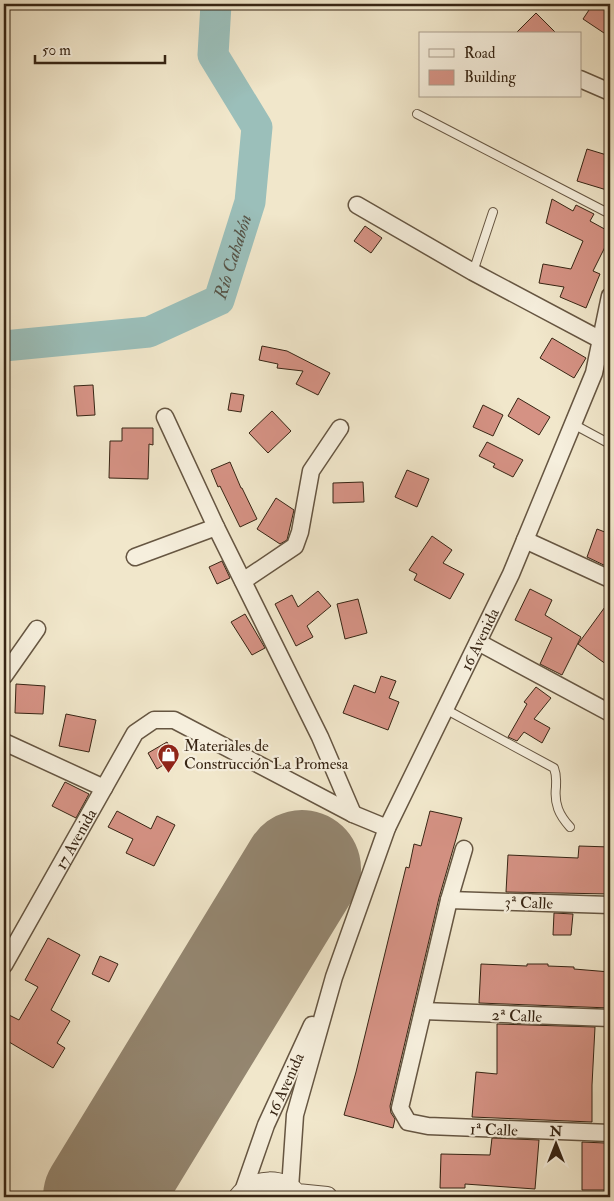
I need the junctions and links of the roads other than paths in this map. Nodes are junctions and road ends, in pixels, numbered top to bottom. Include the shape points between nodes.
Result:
1 (582, 80) edge
2 (610, 92) edge
3 (417, 114) dead end
4 (357, 205) dead end
5 (493, 212) dead end
6 (610, 214) edge
7 (473, 272) junction
8 (610, 296) edge
9 (600, 340) junction
10 (610, 360) edge
11 (594, 373) junction
12 (165, 417) dead end
13 (572, 424) junction
14 (340, 428) dead end
15 (610, 444) edge
16 (216, 526) junction
17 (525, 540) junction
18 (135, 557) dead end
19 (610, 578) edge
20 (243, 581) junction
21 (37, 629) dead end
22 (478, 642) junction
23 (4, 676) edge
24 (445, 709) junction
25 (610, 713) edge
26 (4, 742) edge
27 (104, 788) junction
28 (352, 814) junction
29 (570, 827) dead end
30 (387, 828) junction
31 (464, 849) dead end
32 (449, 900) junction
33 (610, 905) edge
34 (4, 965) edge
35 (334, 977) junction
36 (423, 1012) junction
37 (610, 1018) edge
38 (610, 1133) edge
39 (295, 1193) edge
40 (240, 1196) edge
41 (327, 1197) edge

1 - 2 street
3 - 6 lane
4 - 7 street
5 - 7 lane
7 - 9 street
8 - 9 street, 16 Avenida
9 - 11 street, 16 Avenida
10 - 11 street
11 - 13 street, 16 Avenida
12 - 16 street
13 - 15 lane
13 - 17 street, 16 Avenida
14 - 20 street via 311,471 295,546
16 - 18 street
16 - 20 street
17 - 19 street
17 - 22 street, 16 Avenida
20 - 28 street via 320,737
21 - 23 street
22 - 24 street, 16 Avenida
22 - 25 street
24 - 29 lane via 554,768 558,776 557,809
24 - 30 street, 16 Avenida
26 - 27 street
27 - 28 street, 17 Avenida via 135,733 154,720 174,720
27 - 34 street, 17 Avenida
28 - 30 street
30 - 35 street, 16 Avenida
31 - 32 street
32 - 33 street, 3ª Calle
32 - 36 street
35 - 39 street, 16 Avenida via 295,1115
35 - 40 street, 16 Avenida via 266,1125
36 - 37 street, 2ª Calle
36 - 38 street, 1ª Calle via 400,1108 408,1122 428,1126
39 - 40 street via 270,1182 250,1187
39 - 41 street

